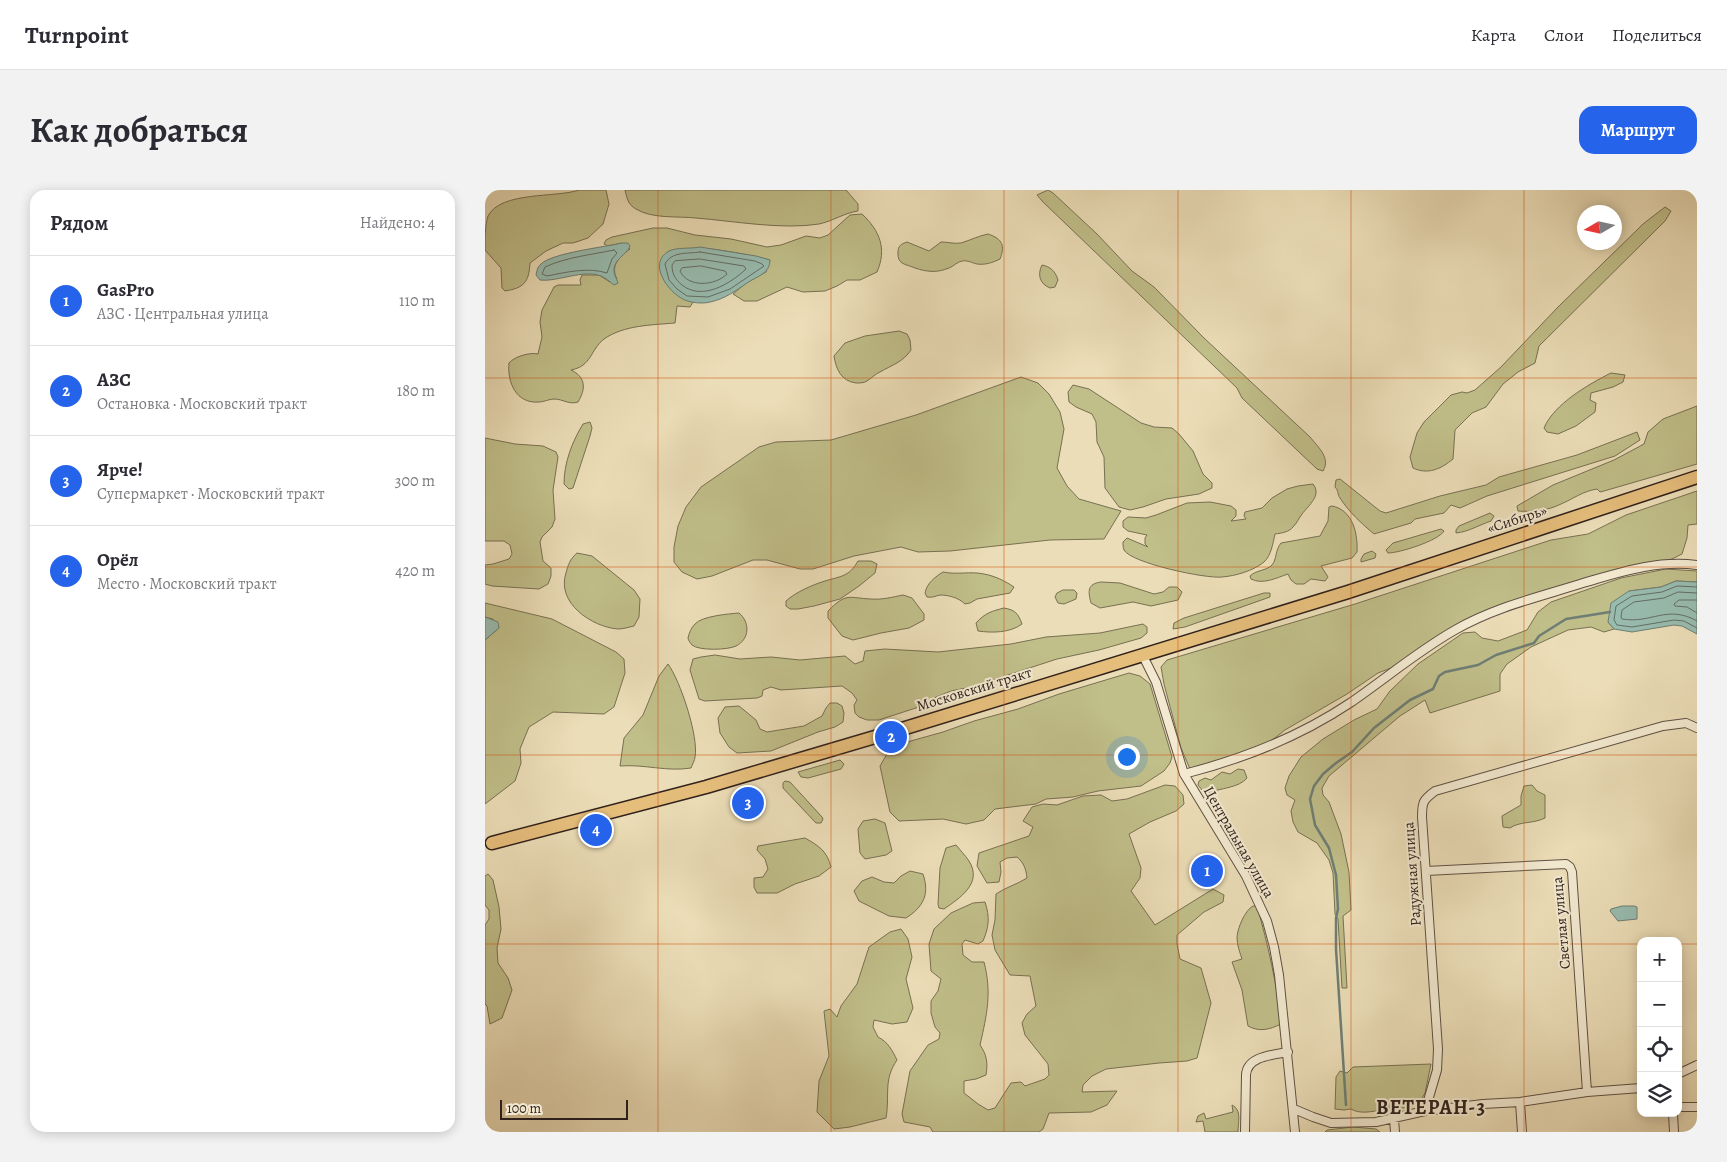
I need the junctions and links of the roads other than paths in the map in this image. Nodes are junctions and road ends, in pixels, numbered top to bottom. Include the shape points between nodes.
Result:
1 (1697, 477) edge
2 (1697, 565) edge
3 (1348, 592) joint
4 (1142, 654) junction
5 (1697, 728) edge
6 (1184, 774) junction
7 (492, 843) dead end
8 (1426, 871) junction
9 (1288, 1052) junction
10 (1697, 1065) edge
11 (1682, 1072) edge
12 (1637, 1088) edge
13 (1587, 1092) junction
14 (1520, 1102) junction
15 (1682, 1107) edge
16 (1697, 1107) edge
17 (1294, 1109) junction
18 (1425, 1111) junction
19 (1673, 1117) edge
20 (1394, 1118) junction
21 (1245, 1132) edge
22 (1295, 1132) edge
23 (1395, 1132) edge
24 (1521, 1132) edge
25 (1674, 1132) edge

1 - 3 highway, «Сибирь»
2 - 6 street via 1664,563 1629,570 1495,610 1454,630 1348,704 1305,729 1269,747
3 - 4 highway, Московский тракт
4 - 6 street, Центральная улица via 1156,682
4 - 7 highway, Московский тракт via 712,785
5 - 8 street, Радужная улица via 1686,723 1663,726 1435,791 1422,804
6 - 9 street, Центральная улица via 1246,876 1267,921 1279,975
8 - 13 street, Светлая улица via 1566,864 1570,867
8 - 18 street, Радужная улица via 1438,1049 1437,1070
9 - 17 street, Центральная улица
9 - 21 street via 1255,1060 1248,1066
10 - 11 street
12 - 13 street
13 - 14 street
14 - 18 street
14 - 24 street
15 - 16 street
17 - 20 street via 1331,1123
17 - 22 street, Центральная улица
18 - 20 street
19 - 25 street
20 - 23 street

